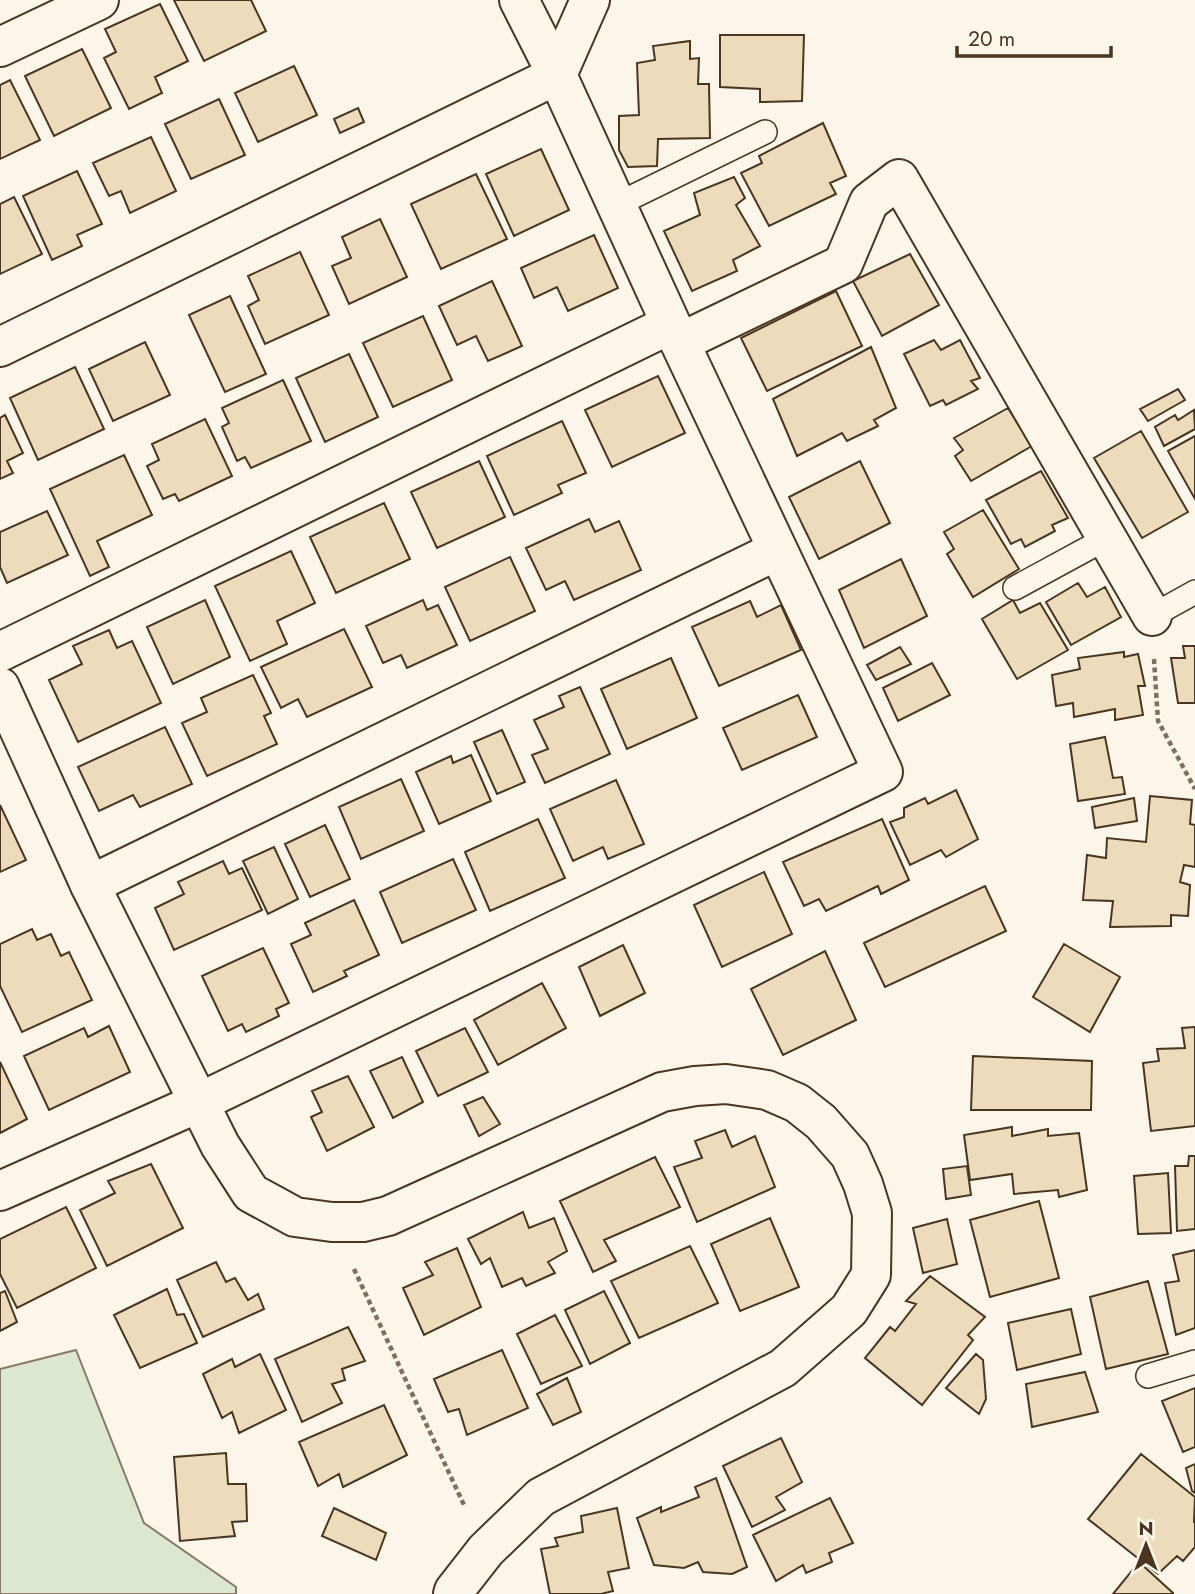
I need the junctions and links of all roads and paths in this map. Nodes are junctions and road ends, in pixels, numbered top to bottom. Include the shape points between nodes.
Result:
1 (99, 0) edge
2 (519, 0) edge
3 (590, 0) edge
4 (0, 47) edge
5 (557, 75) junction
6 (765, 132) dead end
7 (616, 205) junction
8 (676, 333) junction
9 (0, 347) edge
10 (1107, 538) junction
11 (778, 550) junction
12 (1015, 588) dead end
13 (1195, 592) edge
14 (1152, 616) junction
15 (0, 652) edge
16 (0, 687) edge
17 (1195, 789) edge
18 (90, 885) junction
19 (198, 1103) junction
20 (0, 1191) edge
21 (332, 1222) junction
22 (1195, 1362) edge
23 (1148, 1376) dead end
24 (486, 1550) junction
25 (453, 1594) edge

1 - 4 street
2 - 5 street
3 - 5 street
5 - 7 street
5 - 9 street
6 - 7 lane
7 - 8 street
8 - 10 street via 844,264 869,202 899,179
8 - 11 street
8 - 15 street
10 - 12 lane
10 - 14 street
11 - 18 street
11 - 19 street via 883,772
13 - 14 lane
14 - 17 path via 1158,721
16 - 18 street
18 - 19 street
19 - 20 street
19 - 21 street via 251,1194 295,1217
21 - 24 path
21 - 24 street via 388,1216 662,1092 695,1086 726,1084 766,1090 797,1103 850,1155 872,1213 873,1242 872,1275 849,1310 783,1368 541,1497
22 - 23 lane
24 - 25 street

